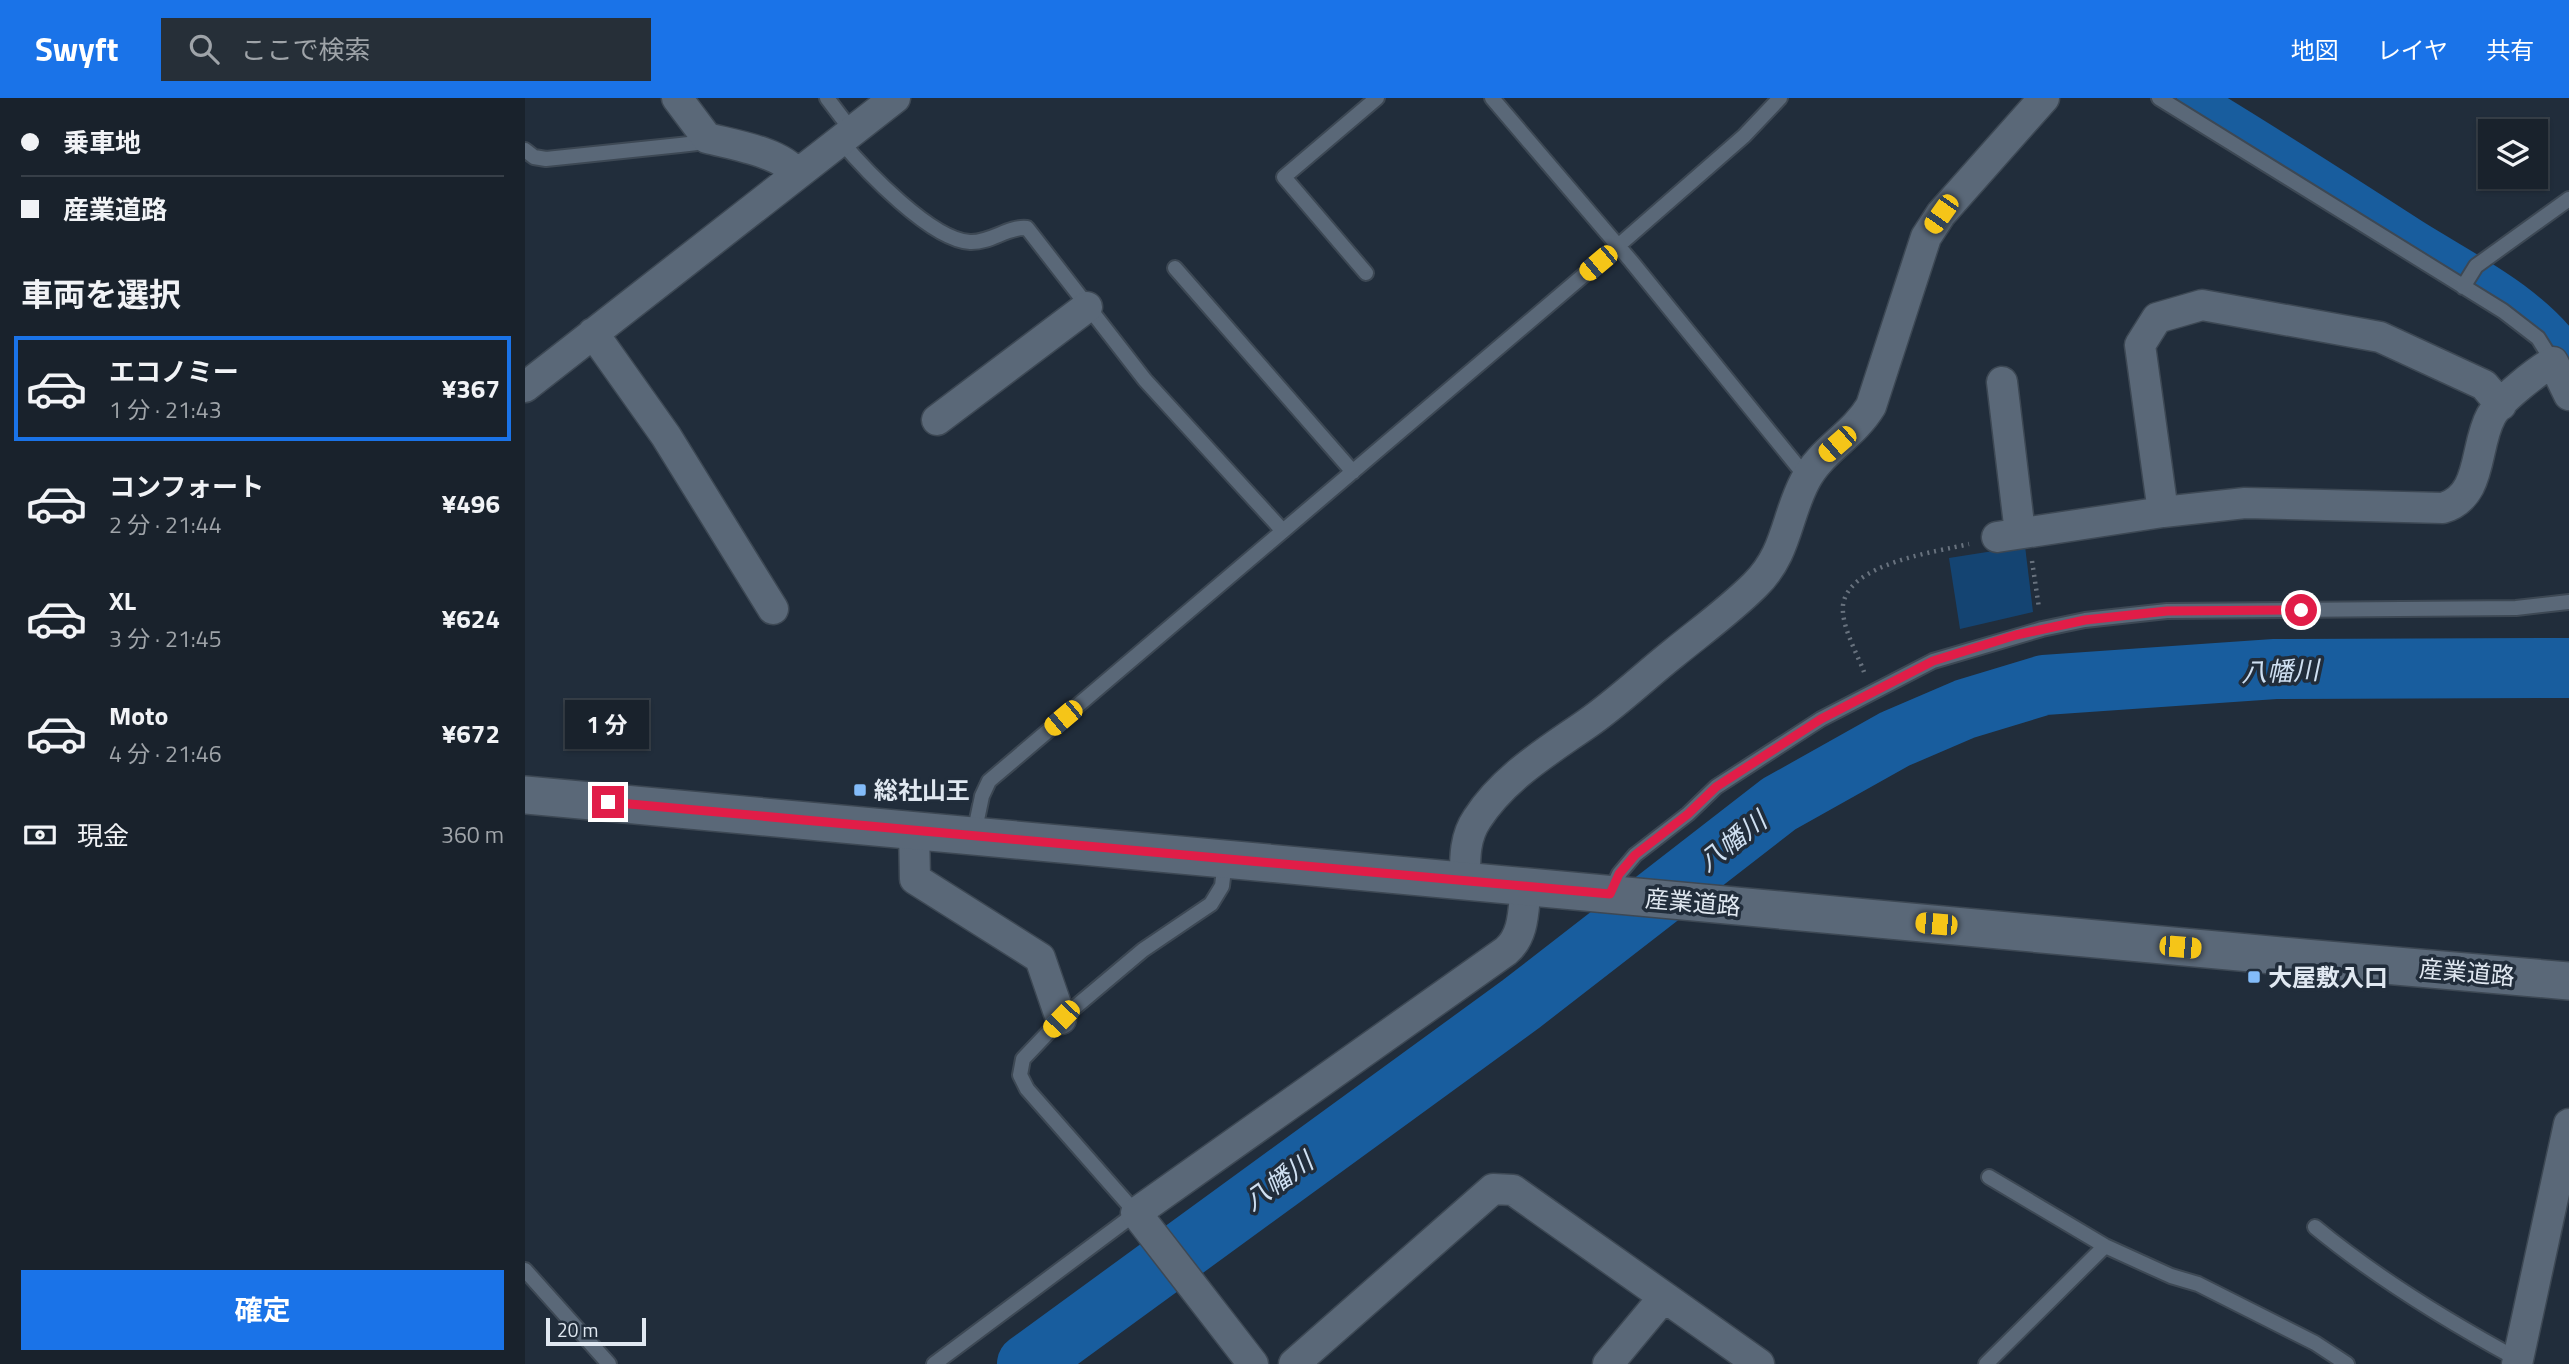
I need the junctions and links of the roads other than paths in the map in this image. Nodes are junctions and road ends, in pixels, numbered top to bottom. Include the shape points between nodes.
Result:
1 (677, 98) edge
2 (827, 98) edge
3 (895, 98) edge
4 (1377, 98) edge
5 (1492, 98) edge
6 (1780, 98) edge
7 (2044, 98) edge
8 (2159, 98) edge
9 (846, 136) junction
10 (707, 138) junction
11 (525, 150) edge
12 (796, 173) junction
13 (2569, 199) edge
14 (1618, 246) junction
15 (1175, 268) dead end
16 (1366, 272) dead end
17 (2463, 287) junction
18 (1087, 307) junction
19 (593, 333) junction
20 (2553, 362) junction
21 (2002, 382) dead end
22 (525, 387) edge
23 (2569, 396) edge
24 (2501, 405) junction
25 (937, 420) dead end
26 (1353, 472) junction
27 (1809, 475) junction
28 (2163, 512) junction
29 (1283, 531) junction
30 (2569, 602) edge
31 (773, 609) dead end
32 (525, 794) edge
33 (914, 830) junction
34 (974, 836) junction
35 (1226, 859) junction
36 (1465, 881) junction
37 (1526, 886) junction
38 (1610, 894) junction
39 (2569, 981) edge
40 (1061, 1019) junction
41 (2569, 1124) edge
42 (1989, 1177) dead end
43 (1139, 1217) junction
44 (2315, 1227) dead end
45 (2105, 1246) junction
46 (525, 1270) edge
47 (1663, 1298) junction
48 (2522, 1362) edge
49 (609, 1364) edge
50 (934, 1364) edge
51 (1254, 1364) edge
52 (1294, 1364) edge
53 (1608, 1364) edge
54 (1759, 1364) edge
55 (1986, 1364) edge
56 (2347, 1364) edge

1 - 10 street
2 - 9 lane
3 - 9 street
4 - 16 lane via 1284,177
5 - 14 lane
6 - 14 lane via 1744,136
7 - 27 street via 1932,227 1871,406
8 - 17 lane
9 - 12 street
9 - 18 lane via 866,171 939,230 968,242 1027,228
10 - 11 lane via 697,143 546,159
10 - 12 street via 788,162
12 - 19 street
13 - 17 lane via 2476,266
14 - 26 lane
14 - 27 lane
15 - 26 lane
17 - 20 lane via 2538,338
18 - 25 street
18 - 29 lane via 1145,380
19 - 22 street
19 - 31 street via 666,436
20 - 23 street
20 - 24 street
21 - 28 street via 2015,534
24 - 28 street via 2489,420 2468,492 2443,508 2245,503
24 - 28 street via 2484,385 2399,344 2369,335 2202,305 2157,318 2140,345
26 - 29 lane
27 - 36 street via 1784,542 1756,584 1589,722 1551,746 1481,814 1468,839
29 - 34 lane via 989,781
30 - 38 lane via 2516,608 2167,611 2042,629 1933,661 1821,719 1716,787 1635,855
32 - 33 street, 産業道路
33 - 34 street, 産業道路
33 - 40 street via 915,879 1041,958
34 - 35 street, 産業道路
35 - 36 street, 産業道路
35 - 40 lane via 1222,886 1211,904 1143,950
36 - 37 street, 産業道路
37 - 38 street, 産業道路
37 - 43 street via 1520,934 1514,945
38 - 39 street, 産業道路
40 - 43 lane via 1023,1059 1020,1075 1027,1089
41 - 48 street
42 - 45 lane
43 - 50 lane
43 - 51 street
44 - 48 lane via 2453,1324
45 - 55 lane
45 - 56 lane via 2198,1284
46 - 49 lane
47 - 52 street via 1513,1190 1493,1189
47 - 53 street
47 - 54 street

